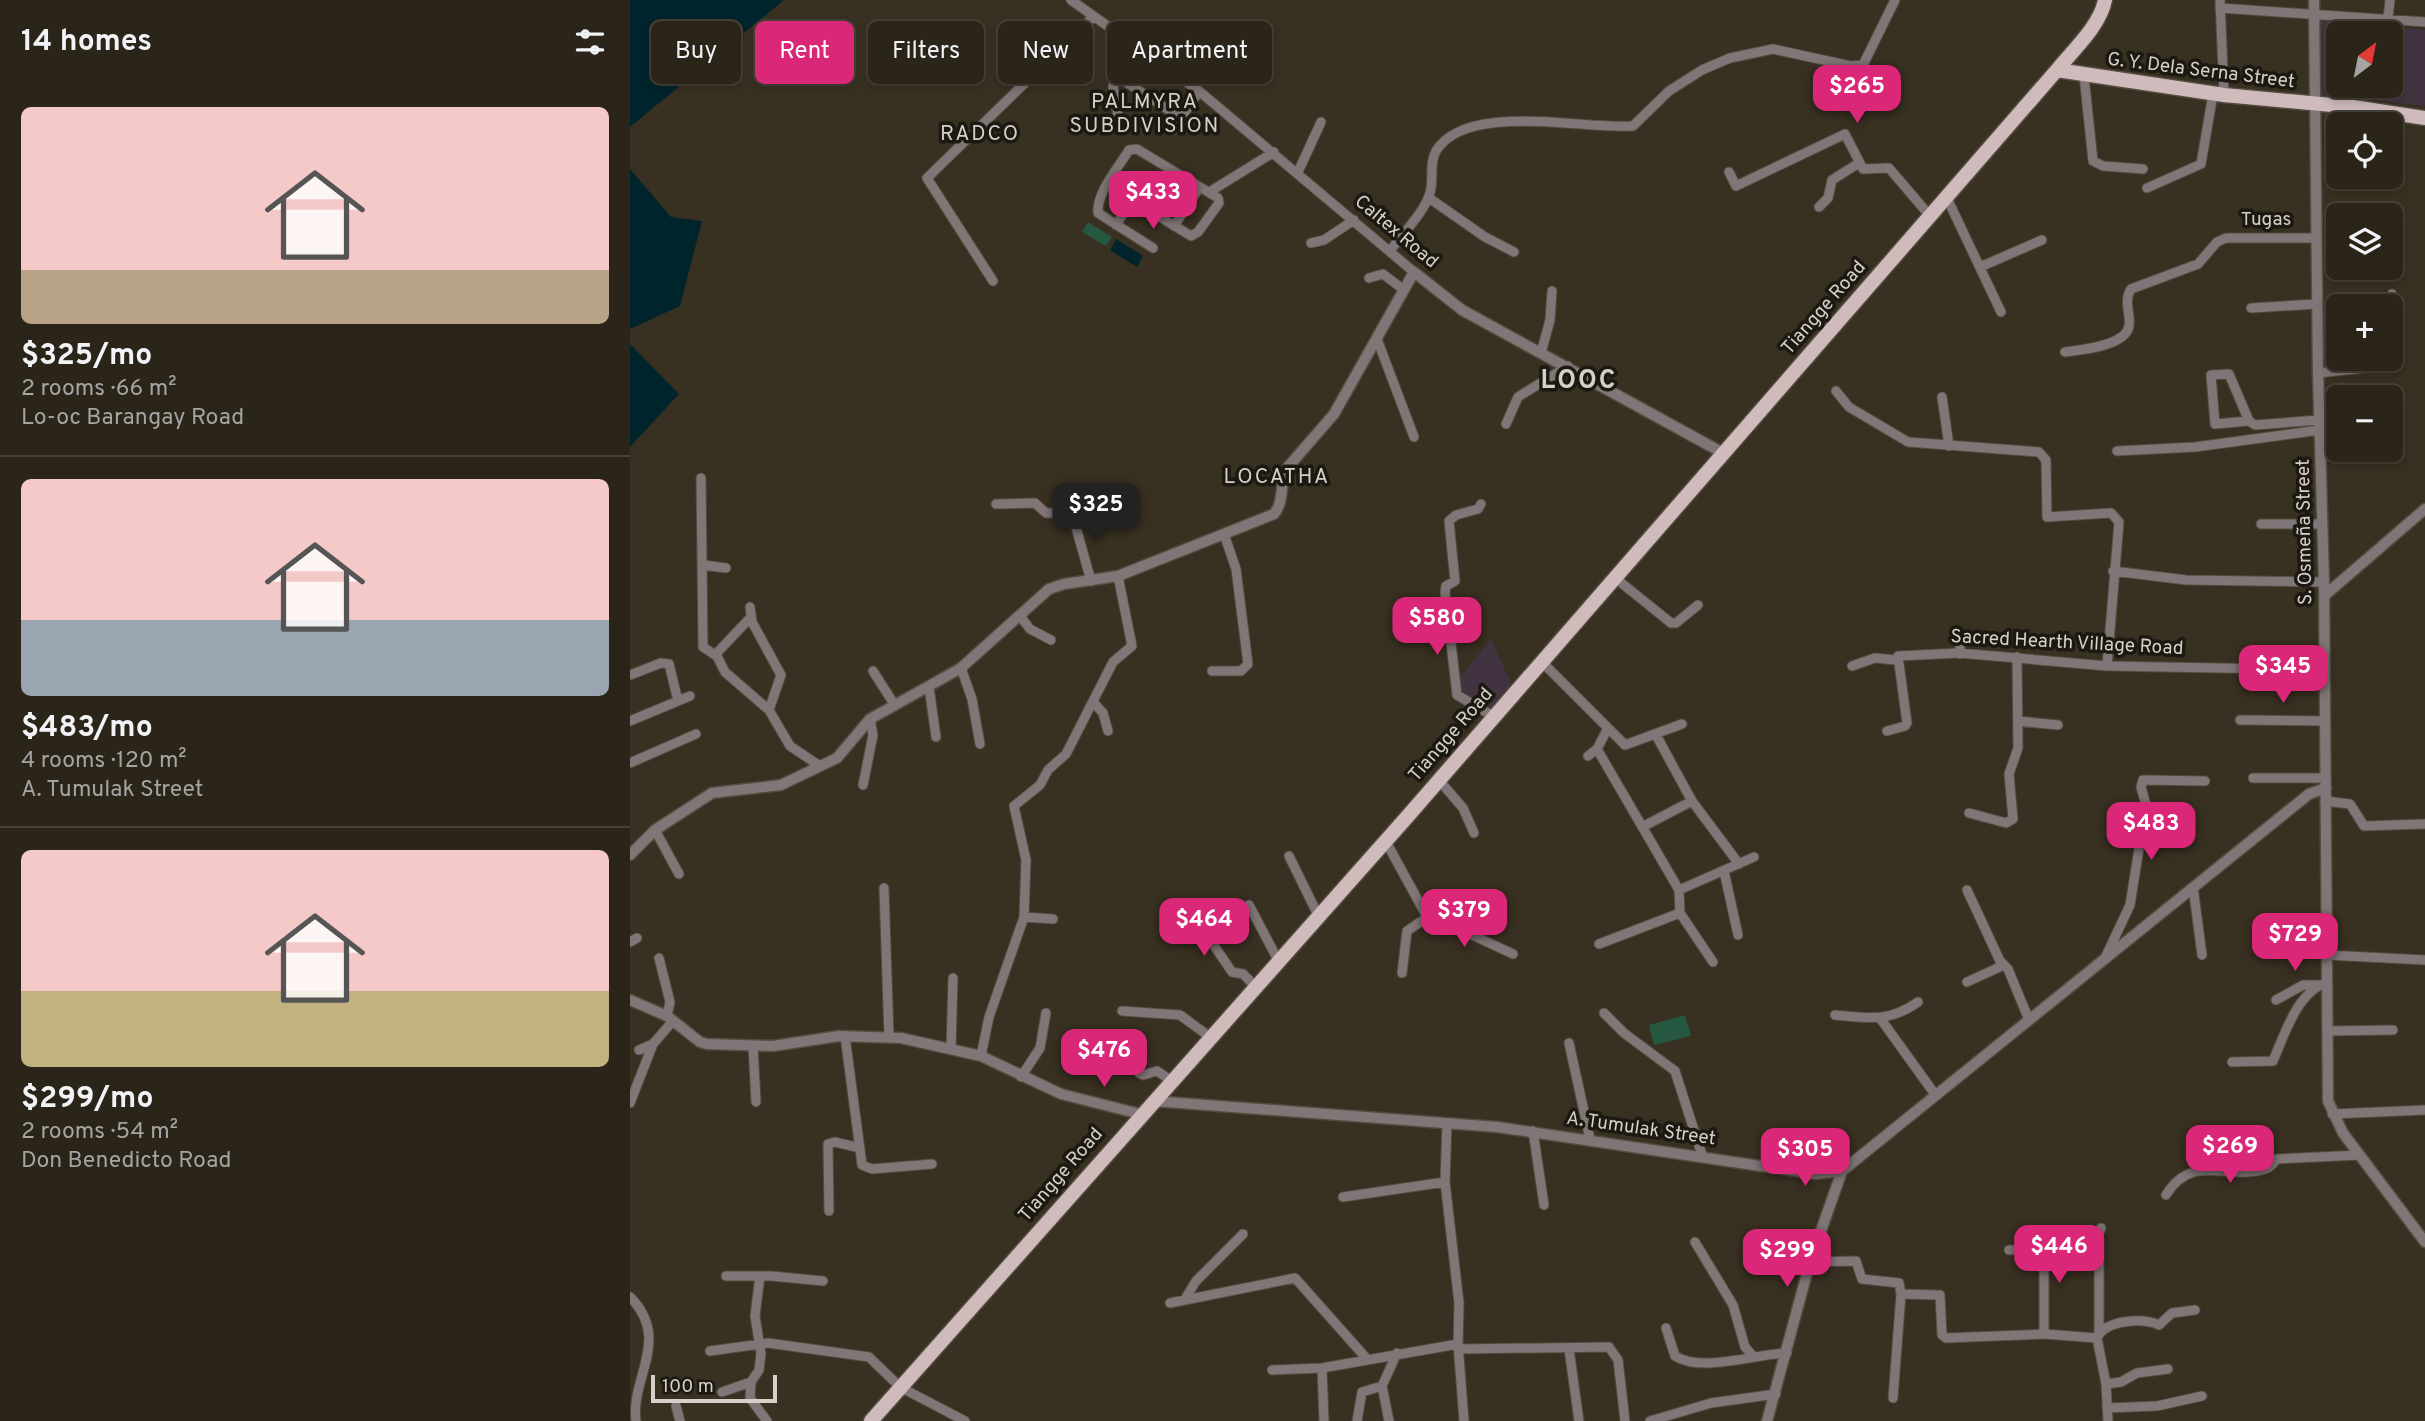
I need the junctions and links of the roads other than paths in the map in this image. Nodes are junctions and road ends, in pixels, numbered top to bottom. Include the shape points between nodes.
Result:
1 (1071, 0) edge
2 (1895, 0) edge
3 (2105, 0) edge
4 (2314, 0) edge
5 (2390, 0) edge
6 (2220, 4) edge
7 (2315, 13) junction
8 (1093, 17) junction
9 (2388, 18) junction
10 (2425, 22) edge
11 (1107, 27) edge
12 (2057, 70) junction
13 (2084, 76) junction
14 (1114, 84) edge
15 (1129, 84) edge
16 (1189, 84) edge
17 (1199, 91) junction
18 (2218, 94) junction
19 (2317, 105) junction
20 (2425, 117) edge
21 (1181, 118) junction
22 (1321, 122) dead end
23 (1120, 128) dead end
24 (1173, 130) dead end
25 (1274, 152) junction
26 (1859, 163) junction
27 (2143, 169) dead end
28 (1298, 172) junction
29 (1729, 172) dead end
30 (1108, 185) junction
31 (1199, 188) junction
32 (2147, 188) dead end
33 (1211, 191) junction
34 (1946, 196) junction
35 (1429, 198) junction
36 (1132, 200) junction
37 (1819, 207) dead end
38 (1930, 216) junction
39 (1354, 220) junction
40 (1116, 225) junction
41 (1174, 226) junction
42 (2316, 238) junction
43 (2042, 240) dead end
44 (1311, 243) dead end
45 (1153, 248) dead end
46 (1390, 251) junction
47 (1514, 252) dead end
48 (1980, 267) junction
49 (1414, 272) junction
50 (1369, 278) dead end
51 (993, 281) dead end
52 (1404, 290) junction
53 (1552, 291) dead end
54 (2317, 304) junction
55 (2251, 308) dead end
56 (2001, 312) dead end
57 (1377, 339) junction
58 (2065, 352) dead end
59 (1541, 353) junction
60 (1568, 366) junction
61 (2336, 371) edge
62 (2318, 373) junction
63 (1836, 391) dead end
64 (1942, 397) dead end
65 (2249, 421) junction
66 (1506, 424) dead end
67 (2320, 425) junction
68 (1414, 437) dead end
69 (1949, 446) junction
70 (2117, 451) dead end
71 (1723, 453) junction
72 (701, 478) dead end
73 (996, 504) dead end
74 (1481, 504) dead end
75 (2425, 509) edge
76 (2260, 524) dead end
77 (2322, 524) junction
78 (1224, 534) junction
79 (704, 565) junction
80 (726, 568) dead end
81 (2113, 571) junction
82 (1118, 576) junction
83 (1614, 578) junction
84 (1091, 582) junction
85 (2324, 582) junction
86 (2324, 596) junction
87 (1698, 605) dead end
88 (750, 607) dead end
89 (1020, 616) junction
90 (750, 618) junction
91 (1960, 634) dead end
92 (1051, 640) dead end
93 (1960, 654) junction
94 (715, 655) junction
95 (2017, 657) junction
96 (1896, 660) junction
97 (1541, 661) junction
98 (1852, 666) dead end
99 (2107, 666) junction
100 (961, 668) junction
101 (2325, 670) junction
102 (873, 671) dead end
103 (1212, 671) dead end
104 (630, 676) edge
105 (929, 687) junction
106 (690, 696) dead end
107 (678, 701) junction
108 (1094, 703) junction
109 (894, 704) junction
110 (769, 710) junction
111 (1493, 716) junction
112 (870, 719) junction
113 (2240, 720) dead end
114 (630, 721) edge
115 (2018, 721) junction
116 (2325, 721) junction
117 (1682, 723) dead end
118 (2058, 725) dead end
119 (1608, 728) junction
120 (1887, 731) dead end
121 (1108, 732) dead end
122 (696, 734) dead end
123 (1656, 735) junction
124 (936, 737) dead end
125 (980, 744) dead end
126 (1597, 749) junction
127 (1588, 756) dead end
128 (630, 763) edge
129 (820, 766) junction
130 (1438, 779) junction
131 (2253, 779) dead end
132 (2205, 781) dead end
133 (2326, 783) junction
134 (863, 785) dead end
135 (1692, 801) junction
136 (2325, 801) junction
137 (1969, 813) dead end
138 (2425, 824) edge
139 (1644, 826) junction
140 (656, 830) junction
141 (1474, 833) dead end
142 (1385, 840) junction
143 (631, 851) edge
144 (1289, 856) dead end
145 (1754, 857) dead end
146 (1739, 864) junction
147 (1724, 871) junction
148 (679, 874) dead end
149 (2193, 887) junction
150 (884, 888) dead end
151 (1679, 890) junction
152 (1967, 890) dead end
153 (1249, 905) dead end
154 (1181, 912) dead end
155 (1679, 914) junction
156 (1318, 915) junction
157 (1429, 916) junction
158 (1024, 917) junction
159 (1054, 919) dead end
160 (1738, 934) dead end
161 (1599, 944) dead end
162 (1513, 954) dead end
163 (2202, 955) dead end
164 (2327, 955) junction
165 (659, 958) dead end
166 (2425, 960) edge
167 (1278, 961) junction
168 (1713, 962) dead end
169 (2101, 964) junction
170 (2004, 965) junction
171 (1402, 973) dead end
172 (953, 978) dead end
173 (1967, 982) dead end
174 (2323, 984) junction
175 (1255, 986) junction
176 (630, 1000) edge
177 (2276, 1000) dead end
178 (1918, 1002) dead end
179 (1122, 1011) dead end
180 (1046, 1013) dead end
181 (1604, 1013) dead end
182 (1835, 1015) dead end
183 (1880, 1018) junction
184 (669, 1019) junction
185 (2029, 1020) junction
186 (2393, 1030) dead end
187 (2327, 1031) junction
188 (845, 1036) junction
189 (889, 1037) junction
190 (1210, 1037) junction
191 (1569, 1043) dead end
192 (653, 1044) junction
193 (753, 1046) junction
194 (951, 1049) junction
195 (1101, 1049) dead end
196 (639, 1050) dead end
197 (981, 1056) junction
198 (2232, 1062) dead end
199 (1021, 1077) junction
200 (1172, 1080) junction
201 (1934, 1093) junction
202 (1153, 1101) junction
203 (756, 1102) dead end
204 (630, 1103) edge
205 (2425, 1110) edge
206 (1140, 1114) junction
207 (2332, 1114) junction
208 (1447, 1123) junction
209 (1533, 1131) junction
210 (1590, 1139) junction
211 (860, 1148) junction
212 (1702, 1155) junction
213 (2360, 1156) junction
214 (932, 1164) dead end
215 (1842, 1171) junction
216 (1445, 1182) junction
217 (2166, 1195) dead end
218 (1343, 1197) dead end
219 (1544, 1205) dead end
220 (830, 1211) dead end
221 (2101, 1228) dead end
222 (1243, 1234) dead end
223 (2044, 1237) dead end
224 (1695, 1242) dead end
225 (2425, 1242) edge
226 (2045, 1249) junction
227 (2009, 1251) dead end
228 (1810, 1262) junction
229 (726, 1276) dead end
230 (760, 1276) junction
231 (823, 1281) dead end
232 (1901, 1294) junction
233 (630, 1297) edge
234 (1185, 1299) junction
235 (1170, 1303) dead end
236 (2195, 1310) dead end
237 (1666, 1328) dead end
238 (2044, 1335) junction
239 (2098, 1336) junction
240 (760, 1343) junction
241 (1458, 1346) junction
242 (1569, 1349) junction
243 (710, 1351) dead end
244 (1397, 1353) junction
245 (1787, 1353) junction
246 (1752, 1355) junction
247 (1367, 1359) junction
248 (1322, 1368) junction
249 (2168, 1369) dead end
250 (1272, 1370) dead end
251 (751, 1382) junction
252 (2106, 1384) junction
253 (1382, 1386) junction
254 (900, 1387) junction
255 (722, 1392) dead end
256 (1776, 1394) junction
257 (2202, 1396) dead end
258 (1894, 1398) dead end
259 (677, 1406) dead end
260 (2107, 1408) junction
261 (636, 1421) edge
262 (680, 1421) edge
263 (767, 1421) edge
264 (871, 1421) edge
265 (965, 1421) edge
266 (1324, 1421) edge
267 (1357, 1421) edge
268 (1389, 1421) edge
269 (1464, 1421) edge
270 (1579, 1421) edge
271 (1625, 1421) edge
272 (1650, 1421) edge
273 (1767, 1421) edge
274 (2108, 1421) edge

1 - 8 street, Caltex Road
2 - 35 street via 1863,65 1773,49 1756,51 1702,70 1669,91 1633,126 1527,119 1467,129 1435,152
3 - 12 main road, Tiangge Road via 2104,8
4 - 7 street, S. Osmeña Street
5 - 9 street
6 - 7 street
6 - 18 street
7 - 9 street
7 - 19 street, S. Osmeña Street
8 - 11 street, Caltex Road
8 - 51 street via 927,177
9 - 10 street
12 - 13 main road, G. Y. Dela Serna Street
12 - 34 main road, Tiangge Road
13 - 18 main road, G. Y. Dela Serna Street
13 - 27 street via 2093,161
14 - 23 street
15 - 21 street
16 - 17 street, Caltex Road
17 - 21 street
17 - 25 street, Caltex Road
18 - 19 main road, G. Y. Dela Serna Street
18 - 32 street via 2201,164
19 - 20 main road, G. Y. Dela Serna Street
19 - 42 street, S. Osmeña Street
21 - 24 street
22 - 28 street
25 - 28 street, Caltex Road
25 - 33 street
26 - 29 street via 1845,134 1736,186
26 - 37 street via 1832,180 1829,196
26 - 38 street via 1866,170 1889,168
28 - 39 street, Caltex Road
30 - 31 street via 1133,149
30 - 36 street
30 - 40 street via 1097,208 1100,216
31 - 33 street
31 - 41 street
33 - 41 street via 1219,202 1194,235
34 - 38 main road, Tiangge Road
34 - 48 street
35 - 46 street
35 - 47 street
36 - 40 street
36 - 41 street
38 - 71 main road, Tiangge Road
39 - 44 street
39 - 46 street, Caltex Road
40 - 45 street
42 - 54 street, S. Osmeña Street
42 - 58 street, Tugas via 2226,238 2217,242 2198,264 2131,289 2126,298 2129,328 2124,335 2097,349
43 - 48 street
46 - 49 street, Caltex Road
48 - 56 street
49 - 52 street
49 - 59 street, Caltex Road via 1462,310
50 - 52 street via 1383,274
52 - 57 street
53 - 59 street
54 - 55 street
54 - 62 street, S. Osmeña Street
57 - 68 street
57 - 78 street via 1334,414 1288,467 1276,511
59 - 60 street, Caltex Road
60 - 66 street via 1518,397
60 - 71 street, Caltex Road
61 - 62 street
62 - 67 street, S. Osmeña Street
63 - 69 street via 1849,407 1898,437
64 - 69 street
65 - 65 street via 2229,374 2211,375 2215,424
65 - 67 street via 2255,425
67 - 70 street via 2195,447
67 - 77 street, S. Osmeña Street
69 - 81 street via 2039,452 2046,460 2047,517 2111,513 2116,517
71 - 83 main road, Tiangge Road
72 - 79 street
73 - 84 street via 1035,503 1046,513 1072,513
74 - 111 street via 1449,521 1455,581 1445,592 1457,695
75 - 86 street
76 - 77 street
77 - 85 street, S. Osmeña Street
78 - 82 street
78 - 103 street via 1236,569 1248,664 1241,670
79 - 80 street
79 - 94 street via 702,643
81 - 85 street via 2186,580
81 - 99 street
82 - 84 street
82 - 108 street via 1132,646 1113,662
83 - 87 street via 1674,624
83 - 97 main road, Tiangge Road
84 - 89 street via 1057,585
85 - 86 street, S. Osmeña Street
86 - 101 street, S. Osmeña Street
88 - 90 street
89 - 92 street via 1030,629
89 - 100 street
90 - 94 street
90 - 110 street via 781,675
91 - 93 street
93 - 95 street, Sacred Hearth Village Road
93 - 96 street, Sacred Hearth Village Road
94 - 110 street via 725,672
95 - 99 street, Sacred Hearth Village Road
95 - 115 street
96 - 98 street, Sacred Hearth Village Road via 1875,658
96 - 120 street via 1907,723
97 - 111 main road, Tiangge Road
97 - 119 street
99 - 101 street, Sacred Hearth Village Road
100 - 105 street
100 - 125 street
101 - 116 street, S. Osmeña Street
102 - 109 street
104 - 107 street via 669,664
105 - 109 street
105 - 124 street
106 - 107 street
107 - 114 street
108 - 121 street
108 - 158 street via 1066,754 1048,770 1040,785 1014,806 1026,860
109 - 112 street
110 - 129 street via 790,747
111 - 130 main road, Tiangge Road
112 - 129 street via 837,758
112 - 134 street via 873,735
113 - 116 street
115 - 118 street
115 - 137 street via 2018,748 2009,774 2011,822
116 - 133 street, S. Osmeña Street
117 - 123 street
119 - 123 street via 1628,746
119 - 126 street
122 - 128 street
123 - 135 street
126 - 127 street
126 - 139 street
129 - 140 street via 781,785 712,793
130 - 141 street via 1463,808
130 - 142 main road, Tiangge Road
131 - 133 street
132 - 169 street via 2143,780 2145,816 2128,915
133 - 136 street, S. Osmeña Street
133 - 149 street
135 - 139 street
135 - 146 street
136 - 138 street via 2350,804 2364,826
136 - 164 street, S. Osmeña Street
139 - 151 street
140 - 143 street
140 - 148 street
142 - 156 main road, Tiangge Road
142 - 157 street
144 - 156 street
145 - 146 street
146 - 147 street
147 - 151 street
147 - 160 street
149 - 163 street
149 - 169 street
150 - 189 street
151 - 155 street
152 - 170 street
153 - 167 street
154 - 175 street via 1187,925 1211,941 1232,972 1243,974
155 - 161 street
155 - 168 street
156 - 167 main road, Tiangge Road
157 - 162 street
157 - 171 street via 1407,931
158 - 159 street
158 - 197 street via 989,1017
164 - 166 street
164 - 174 street, S. Osmeña Street
165 - 184 street via 670,1002
167 - 175 main road, Tiangge Road
169 - 185 street
170 - 173 street
170 - 185 street
172 - 194 street
174 - 177 street via 2304,985
174 - 187 street, S. Osmeña Street
174 - 198 street via 2293,1016 2273,1060
175 - 190 main road, Tiangge Road
176 - 184 street
178 - 183 street via 1899,1015
179 - 190 street via 1180,1015
180 - 199 street via 1040,1048
181 - 212 street via 1675,1072
182 - 183 street
183 - 201 street
184 - 192 street
184 - 193 street via 700,1042
185 - 201 street
186 - 187 street
187 - 207 street, S. Osmeña Street via 2327,1093
188 - 189 street
188 - 193 street
188 - 211 street
189 - 194 street
190 - 200 main road, Tiangge Road
191 - 210 street
192 - 196 street
192 - 204 street
193 - 203 street
194 - 197 street
195 - 200 street via 1134,1048 1139,1073 1157,1072
197 - 199 street
199 - 206 street via 1061,1094
200 - 202 main road, Tiangge Road
201 - 215 street
202 - 206 main road, Tiangge Road
202 - 208 street, A. Tumulak Street
205 - 207 street
206 - 254 main road, Tiangge Road
207 - 213 street, S. Osmeña Street
208 - 209 street, A. Tumulak Street
208 - 216 street
209 - 210 street, A. Tumulak Street
209 - 219 street
210 - 212 street, A. Tumulak Street
211 - 214 street via 862,1166 872,1169
211 - 220 street via 828,1144
212 - 215 street, A. Tumulak Street via 1815,1174
213 - 217 street via 2277,1159 2269,1168 2246,1173 2190,1173 2175,1181
213 - 225 street, S. Osmeña Street
215 - 228 street
216 - 218 street
216 - 241 street via 1459,1303
221 - 239 street via 2094,1245 2099,1260
222 - 234 street via 1196,1281
223 - 226 street
224 - 246 street via 1733,1305 1745,1347
226 - 227 street
226 - 238 street
228 - 232 street via 1856,1262 1860,1279 1899,1283
228 - 245 street
229 - 230 street
230 - 231 street
230 - 240 street via 755,1317
232 - 238 street via 1942,1297 1942,1335 1946,1338
232 - 258 street
233 - 261 street via 648,1332 633,1379
234 - 235 street
234 - 247 street via 1295,1278
236 - 239 street via 2172,1313 2159,1325 2138,1319
237 - 246 street via 1675,1356 1689,1363 1726,1362
238 - 239 street
239 - 252 street
240 - 243 street
240 - 251 street via 759,1370
240 - 254 street via 869,1357
241 - 242 street
241 - 244 street
241 - 269 street
242 - 270 street
242 - 271 street via 1603,1346 1613,1350
244 - 247 street
244 - 253 street
245 - 246 street
245 - 256 street
247 - 248 street
248 - 250 street
248 - 266 street
249 - 252 street
251 - 255 street
251 - 263 street via 750,1398
252 - 260 street
253 - 267 street via 1362,1392
253 - 268 street
254 - 264 main road, Tiangge Road
254 - 265 street
256 - 272 street via 1711,1403
256 - 273 street
257 - 260 street via 2157,1406
259 - 262 street
260 - 274 street

